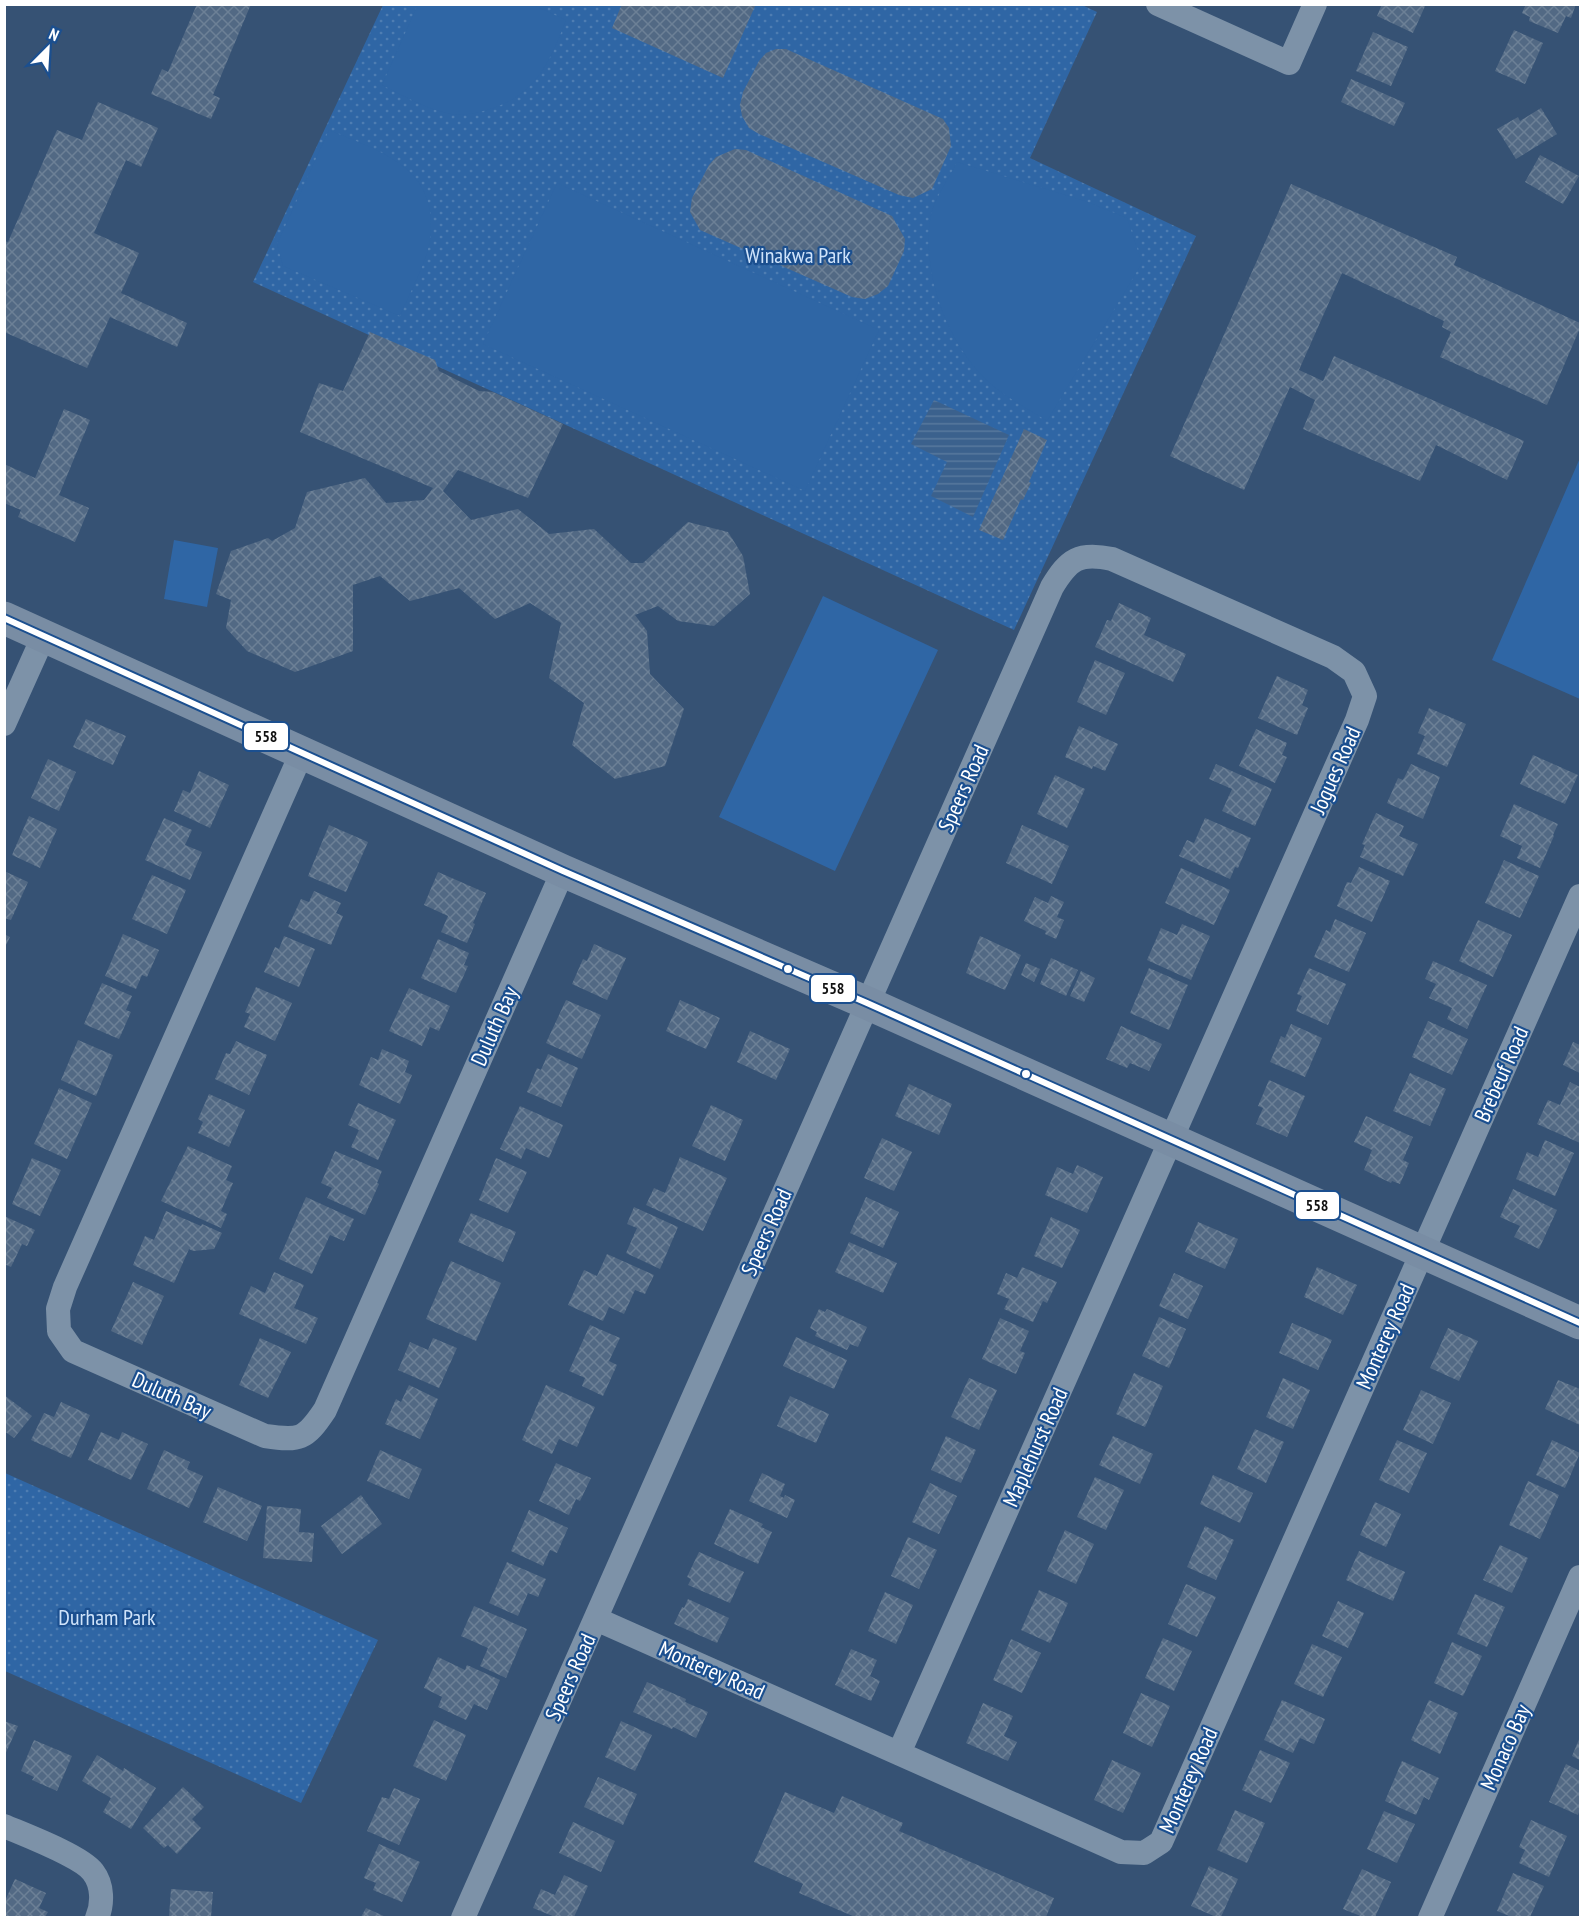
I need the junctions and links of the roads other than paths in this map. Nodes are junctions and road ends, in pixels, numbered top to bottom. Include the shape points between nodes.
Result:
1 (1158, 4) edge
2 (1315, 4) edge
3 (1082, 556) joint
4 (4, 618) edge
5 (44, 635) junction
6 (4, 724) edge
7 (302, 752) junction
8 (563, 871) junction
9 (1581, 896) edge
10 (867, 1004) junction
11 (1171, 1140) junction
12 (1422, 1252) junction
13 (1581, 1323) edge
14 (1581, 1577) edge
15 (596, 1618) junction
16 (899, 1753) junction
17 (4, 1826) edge
18 (97, 1917) edge
19 (463, 1917) edge
20 (1430, 1917) edge

1 - 2 street via 1289,63
3 - 10 street, Speers Road via 1063,568 1052,587
3 - 11 street, Jogues Road via 1112,560 1333,657 1354,672 1365,696
4 - 5 street
5 - 6 street
5 - 7 street
7 - 8 street
7 - 8 street, Duluth Bay via 65,1287 58,1309 59,1331 73,1351 265,1436 292,1440 312,1430 325,1410
8 - 10 street
9 - 12 street, Brebeuf Road
10 - 11 street
10 - 15 street, Speers Road
11 - 12 street
11 - 16 street, Maplehurst Road
12 - 13 street
12 - 16 street, Monterey Road via 1161,1842 1144,1853 1121,1852
14 - 20 street, Monaco Bay
15 - 16 street, Monterey Road
15 - 19 street, Speers Road
17 - 18 street via 74,1857 93,1872 102,1892

